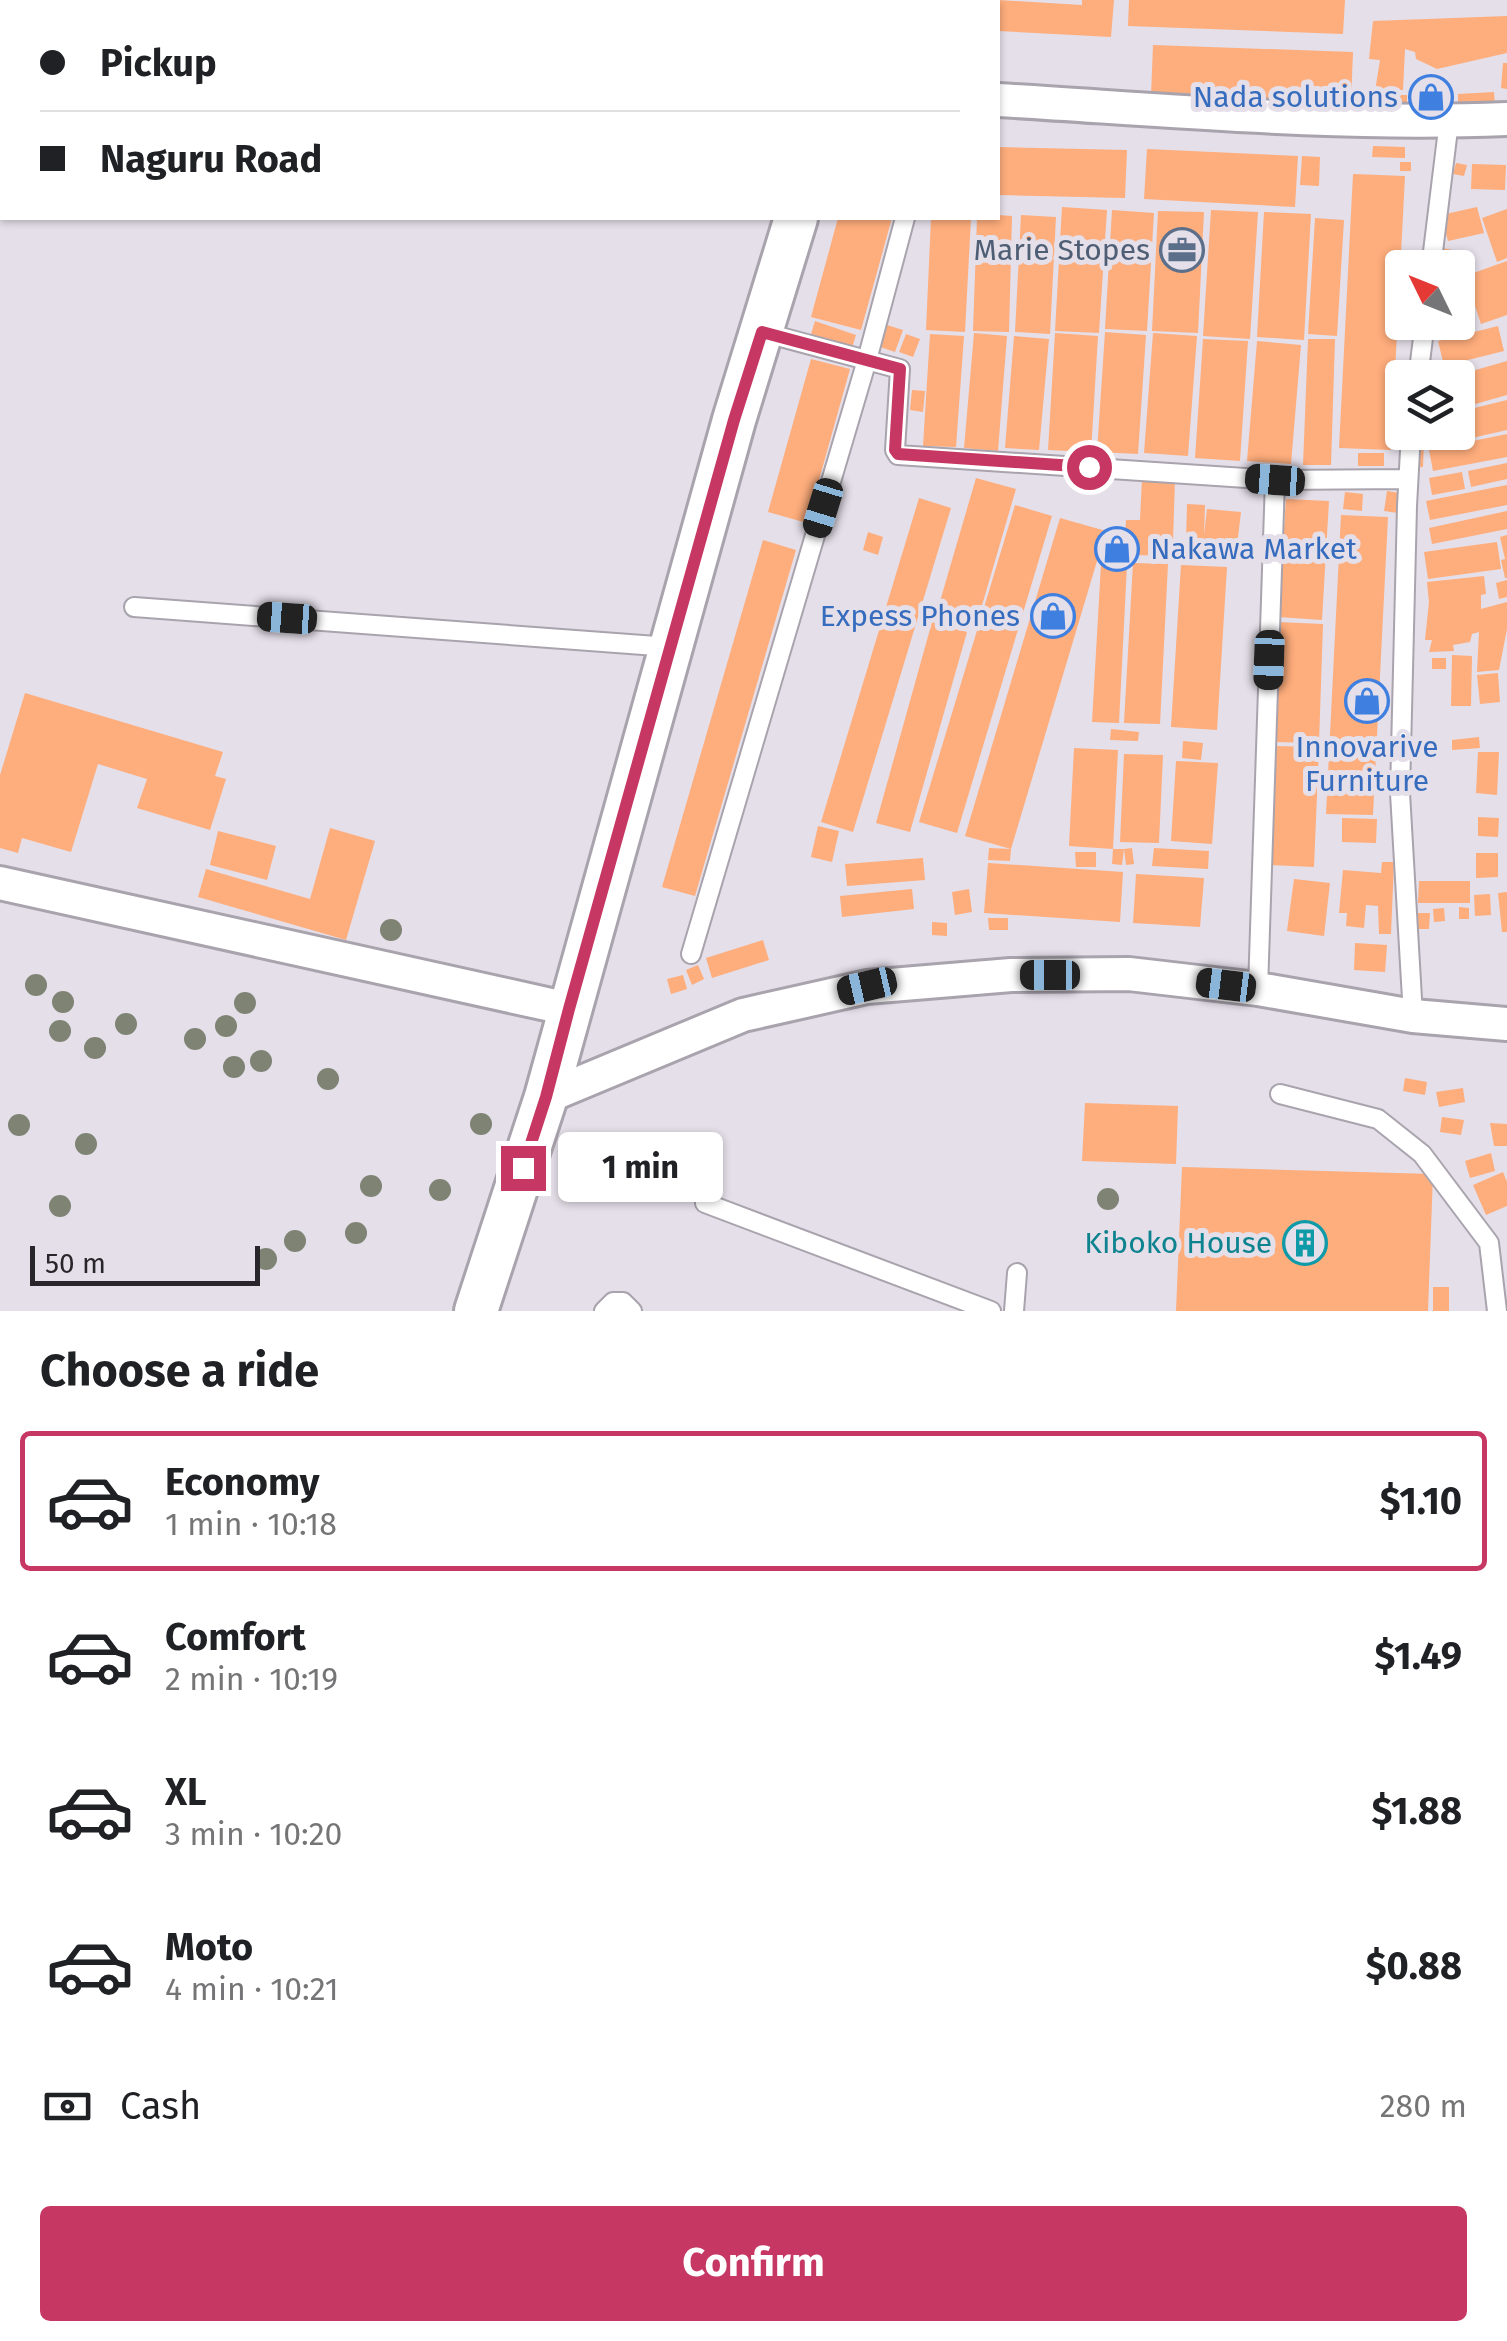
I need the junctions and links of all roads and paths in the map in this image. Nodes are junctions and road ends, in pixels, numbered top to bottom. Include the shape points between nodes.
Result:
1 (1000, 100) edge
2 (1507, 118) edge
3 (1448, 121) junction
4 (795, 220) edge
5 (905, 220) edge
6 (1433, 250) edge
7 (762, 332) junction
8 (867, 360) junction
9 (1410, 450) edge
10 (1408, 478) junction
11 (1275, 480) junction
12 (134, 607) dead end
13 (670, 648) junction
14 (0, 882) edge
15 (691, 954) dead end
16 (1258, 989) junction
17 (569, 1009) junction
18 (1413, 1016) junction
19 (1507, 1024) edge
20 (1280, 1094) dead end
21 (546, 1097) junction
22 (705, 1203) dead end
23 (1017, 1272) dead end
24 (476, 1311) edge
25 (604, 1311) edge
26 (632, 1311) edge
27 (991, 1311) edge
28 (1014, 1311) edge
29 (1497, 1311) edge

1 - 3 street via 1316,120
2 - 3 street
3 - 6 lane
4 - 7 street
5 - 8 lane
7 - 8 lane
7 - 13 street
8 - 11 lane via 900,369 898,454
8 - 15 lane
9 - 10 lane
10 - 11 lane
10 - 18 lane via 1400,794
11 - 16 lane
12 - 13 lane
13 - 17 street
14 - 17 street
16 - 18 street
16 - 21 street via 1130,974 867,986 743,1015
17 - 21 street
18 - 19 street
20 - 29 lane via 1378,1119 1422,1154 1489,1242
21 - 24 street
22 - 27 lane
23 - 28 lane
25 - 26 lane via 613,1302

